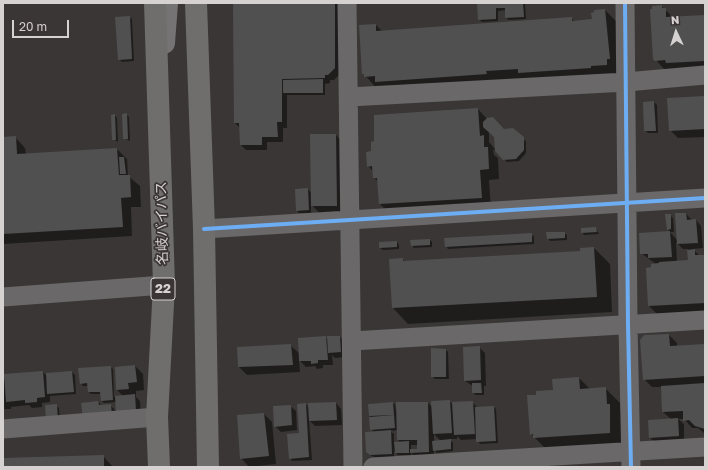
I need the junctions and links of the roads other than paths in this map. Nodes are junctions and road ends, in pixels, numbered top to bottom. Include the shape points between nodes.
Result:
1 (155, 3) edge
2 (167, 3) edge
3 (196, 3) edge
4 (347, 3) edge
5 (625, 3) edge
6 (705, 76) edge
7 (626, 82) junction
8 (349, 97) junction
9 (159, 112) junction
10 (705, 198) edge
11 (627, 204) junction
12 (351, 219) junction
13 (204, 229) junction
14 (164, 285) junction
15 (3, 297) edge
16 (705, 320) edge
17 (628, 324) junction
18 (352, 341) junction
19 (157, 417) junction
20 (3, 429) edge
21 (705, 447) edge
22 (631, 459) edge
23 (159, 467) edge
24 (208, 467) edge
25 (353, 467) edge
26 (372, 467) edge

1 - 9 highway, 名岐バイパス / 22
2 - 9 street
3 - 13 highway
4 - 8 street
5 - 7 street
6 - 7 street
7 - 8 street
7 - 11 street
8 - 12 street
9 - 14 highway, 名岐バイパス / 22
10 - 11 street
11 - 12 street
11 - 17 street
12 - 13 street
12 - 18 street
13 - 24 highway
14 - 15 street
14 - 19 highway, 名岐バイパス / 22
16 - 17 street
17 - 18 street
17 - 22 street
18 - 25 street
19 - 20 street
19 - 23 highway, 名岐バイパス / 22
21 - 22 street
22 - 26 street

